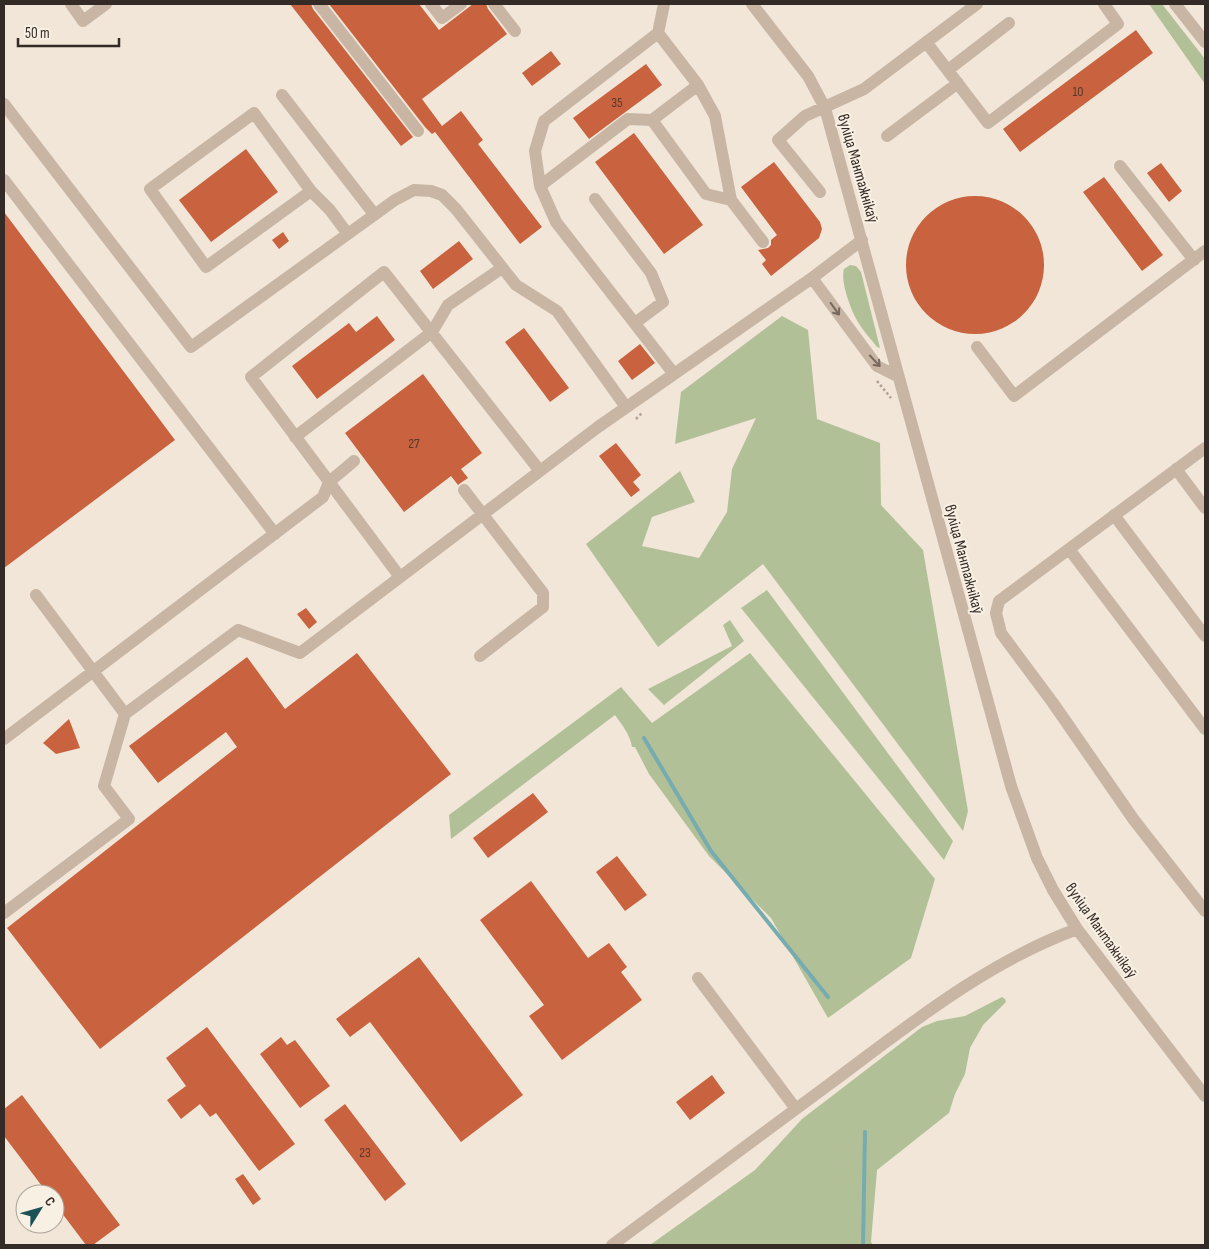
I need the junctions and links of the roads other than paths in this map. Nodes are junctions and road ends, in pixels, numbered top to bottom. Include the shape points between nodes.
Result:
1 (71, 4) edge
2 (106, 4) edge
3 (318, 4) edge
4 (431, 4) edge
5 (461, 4) edge
6 (494, 4) edge
7 (664, 4) edge
8 (752, 4) edge
9 (1104, 4) edge
10 (1175, 4) edge
11 (973, 5) edge
12 (1009, 23) dead end
13 (515, 31) dead end
14 (658, 33) junction
15 (926, 42) junction
16 (1205, 42) edge
17 (948, 70) junction
18 (958, 84) junction
19 (698, 85) junction
20 (282, 95) dead end
21 (4, 104) edge
22 (825, 108) junction
23 (652, 120) junction
24 (418, 131) dead end
25 (887, 136) dead end
26 (1120, 166) dead end
27 (4, 180) edge
28 (540, 186) junction
29 (310, 191) junction
30 (820, 192) dead end
31 (595, 199) dead end
32 (731, 200) junction
33 (374, 214) junction
34 (347, 233) junction
35 (862, 240) junction
36 (763, 242) dead end
37 (1205, 251) edge
38 (1194, 260) junction
39 (502, 268) junction
40 (812, 278) junction
41 (635, 323) junction
42 (432, 332) junction
43 (977, 346) dead end
44 (674, 374) junction
45 (897, 376) junction
46 (626, 408) junction
47 (295, 437) junction
48 (1205, 448) edge
49 (354, 461) dead end
50 (1176, 470) junction
51 (540, 471) junction
52 (329, 482) junction
53 (464, 490) dead end
54 (1205, 508) edge
55 (483, 514) junction
56 (1114, 515) junction
57 (275, 534) junction
58 (1069, 549) junction
59 (400, 577) junction
60 (36, 595) dead end
61 (1205, 636) edge
62 (480, 656) dead end
63 (93, 672) junction
64 (125, 714) junction
65 (1205, 729) edge
66 (4, 739) edge
67 (1205, 911) edge
68 (4, 913) edge
69 (1077, 929) junction
70 (698, 978) dead end
71 (1205, 1096) edge
72 (796, 1109) junction
73 (612, 1245) edge

1 - 2 street via 83,21
3 - 24 street
4 - 5 street via 442,18
6 - 13 street
7 - 14 street
8 - 22 street, вуліца Мантажнікаў via 808,76
9 - 18 street via 1118,24 988,123
10 - 16 street
11 - 15 street
12 - 17 street
14 - 19 street
14 - 28 street via 544,121 535,151
15 - 17 street
15 - 22 street via 864,89
17 - 18 street
18 - 25 street
19 - 23 street
19 - 32 street via 715,116
20 - 33 street
21 - 34 street via 191,347
22 - 30 street via 805,116 778,140
22 - 35 street, вуліца Мантажнікаў
23 - 28 street via 628,119
23 - 32 street via 706,194
26 - 38 street
27 - 57 street
28 - 41 street via 556,222
29 - 29 street via 254,114 150,189 206,267
29 - 34 street
31 - 41 street via 651,273 663,302
32 - 36 street
33 - 34 street
33 - 39 street via 414,190 442,195
35 - 40 street
35 - 45 street, вуліца Мантажнікаў
37 - 38 street
38 - 43 street via 1014,396
39 - 42 street via 448,305
39 - 46 street via 516,285 557,311
40 - 44 street
40 -> 45 street via 877,366
41 - 44 street
42 - 47 street
42 - 47 street via 384,272 251,377
42 - 51 street
44 - 46 street
45 - 69 street, вуліца Мантажнікаў via 1011,786 1037,858
46 - 51 street
47 - 52 street
48 - 50 street
49 - 52 street
50 - 54 street
50 - 56 street
51 - 55 street
52 - 57 street via 323,497
52 - 59 street
53 - 55 street
55 - 59 street
55 - 62 street via 543,593 543,607
56 - 58 street
56 - 61 street
57 - 63 street
58 - 65 street
58 - 67 street via 999,601 996,613 1001,633 1134,820
59 - 64 street via 300,654 238,630
60 - 63 street
63 - 64 street
63 - 66 street
64 - 68 street via 104,786 128,819
69 - 71 street, вуліца Мантажнікаў
69 - 72 street via 1027,950 980,976 920,1016
70 - 72 street
72 - 73 street

